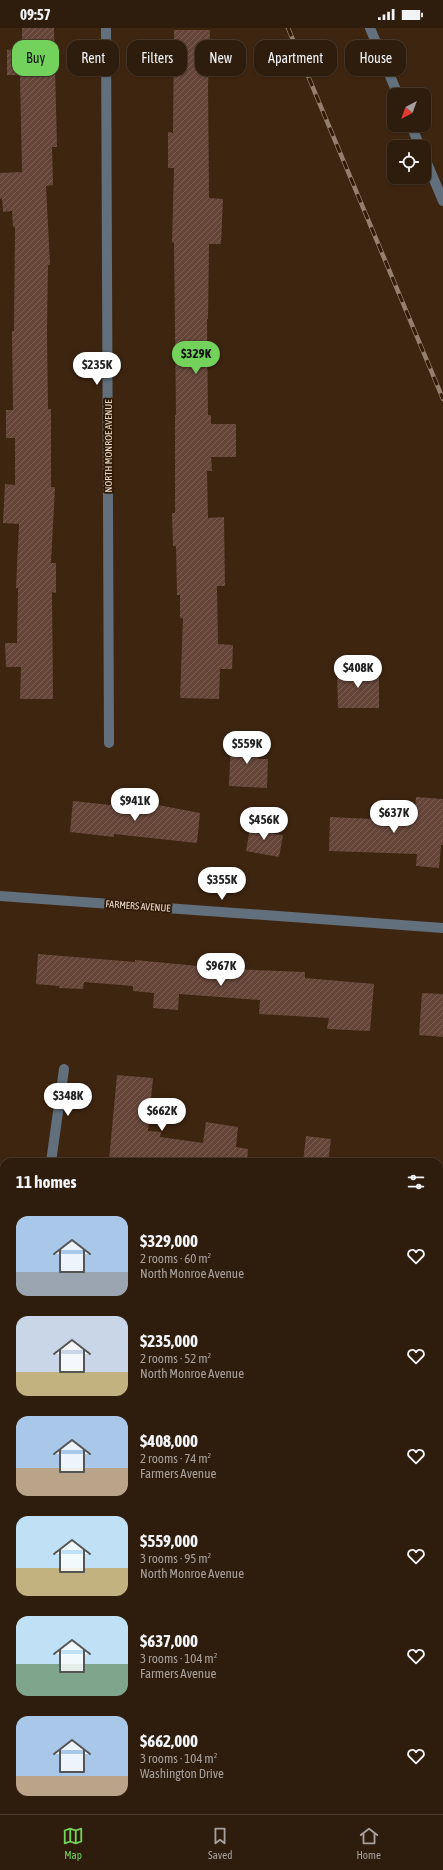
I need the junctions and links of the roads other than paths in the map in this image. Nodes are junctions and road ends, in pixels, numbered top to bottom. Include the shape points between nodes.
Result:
1 (106, 28) edge
2 (370, 28) edge
3 (395, 88) edge
4 (431, 173) edge
5 (443, 201) edge
6 (109, 743) dead end
7 (0, 896) edge
8 (443, 928) edge
9 (64, 1069) dead end
10 (52, 1158) edge

1 - 6 street, NORTH MONROE AVENUE
2 - 3 street
4 - 5 street
7 - 8 street, FARMERS AVENUE
9 - 10 street

